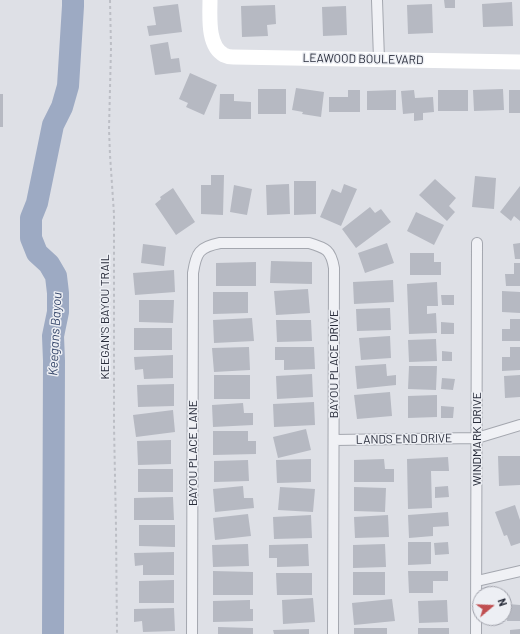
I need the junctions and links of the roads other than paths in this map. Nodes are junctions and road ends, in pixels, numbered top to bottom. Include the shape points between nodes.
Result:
1 (210, 0) edge
2 (377, 0) edge
3 (379, 59) junction
4 (520, 62) edge
5 (477, 243) dead end
6 (193, 273) joint
7 (520, 425) edge
8 (477, 438) junction
9 (334, 440) junction
10 (520, 571) edge
11 (477, 581) junction
12 (192, 634) edge
13 (333, 634) edge
14 (476, 634) edge

1 - 3 street, LEAWOOD BOULEVARD via 210,28 213,40 223,54 233,57
2 - 3 street
3 - 4 street, LEAWOOD BOULEVARD
5 - 8 street, WINDMARK DRIVE
6 - 9 street, BAYOU PLACE DRIVE via 195,259 200,250 220,243 309,243 326,249 332,258 334,268
6 - 12 street, BAYOU PLACE LANE
7 - 8 street, LANDS END DRIVE
8 - 9 street, LANDS END DRIVE
8 - 11 street, WINDMARK DRIVE
9 - 13 street, BAYOU PLACE DRIVE
10 - 11 street
11 - 14 street, WINDMARK DRIVE

